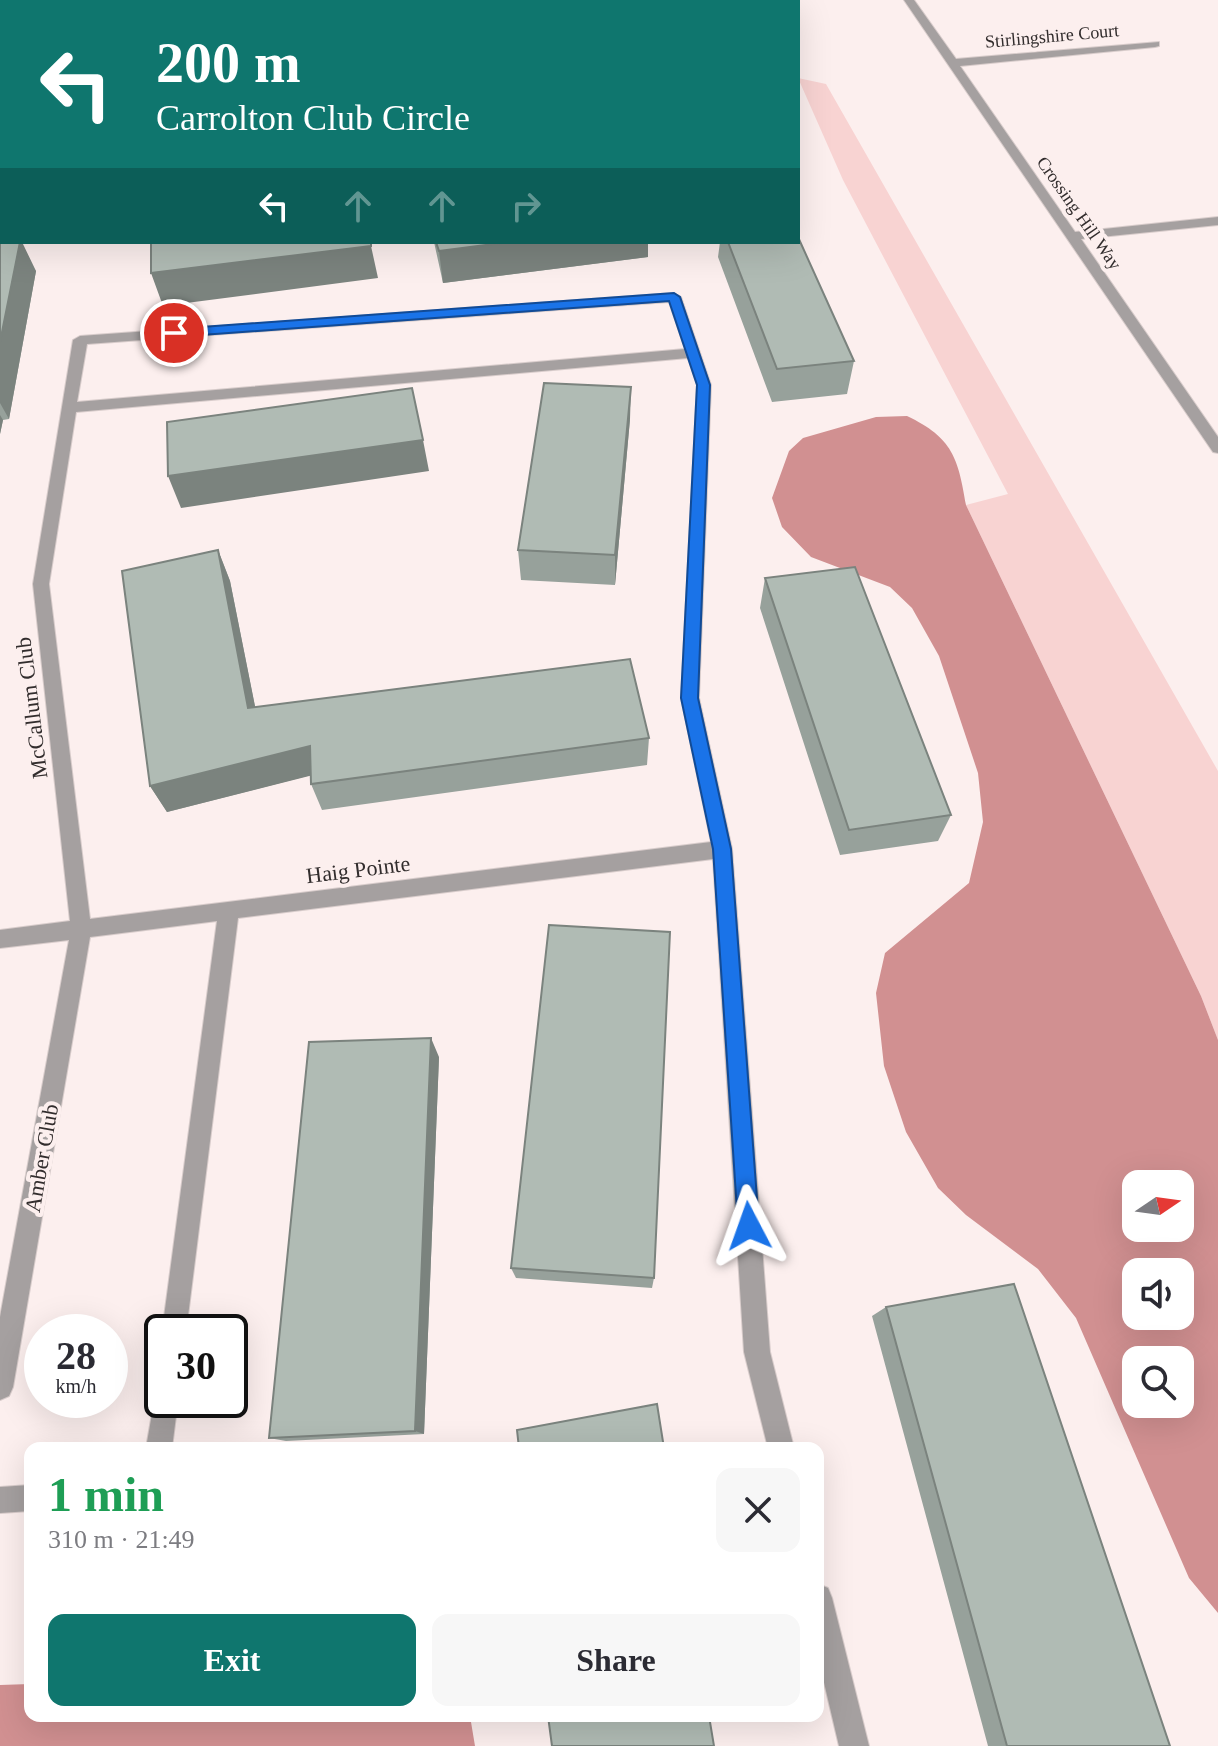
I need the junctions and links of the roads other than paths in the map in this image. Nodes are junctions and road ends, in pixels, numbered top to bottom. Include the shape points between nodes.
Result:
1 (909, 0) edge
2 (1155, 44) dead end
3 (953, 63) junction
4 (1218, 221) edge
5 (1072, 236) junction
6 (693, 353) junction
7 (69, 408) junction
8 (1218, 448) edge
9 (722, 849) junction
10 (229, 910) junction
11 (81, 928) junction
12 (0, 939) edge
13 (176, 1314) edge
14 (0, 1387) edge
15 (163, 1418) edge
16 (160, 1442) edge
17 (780, 1442) edge
18 (24, 1498) edge
19 (0, 1500) edge
20 (824, 1623) edge
21 (854, 1746) edge

1 - 3 street, Crossing Hill Way
2 - 3 street, Stirlingshire Court
3 - 5 street, Crossing Hill Way
4 - 5 street
5 - 8 street, Crossing Hill Way
6 - 7 street
6 - 7 street, McCallum Club via 674,297 80,340
6 - 9 street via 704,385 690,698
7 - 11 street, McCallum Club via 41,584
9 - 10 street, Haig Pointe
9 - 17 street via 757,1352
10 - 11 street, Haig Pointe
10 - 13 street
11 - 12 street, Haig Pointe
11 - 14 street, Amber Club
15 - 16 street
18 - 19 street
20 - 21 street

